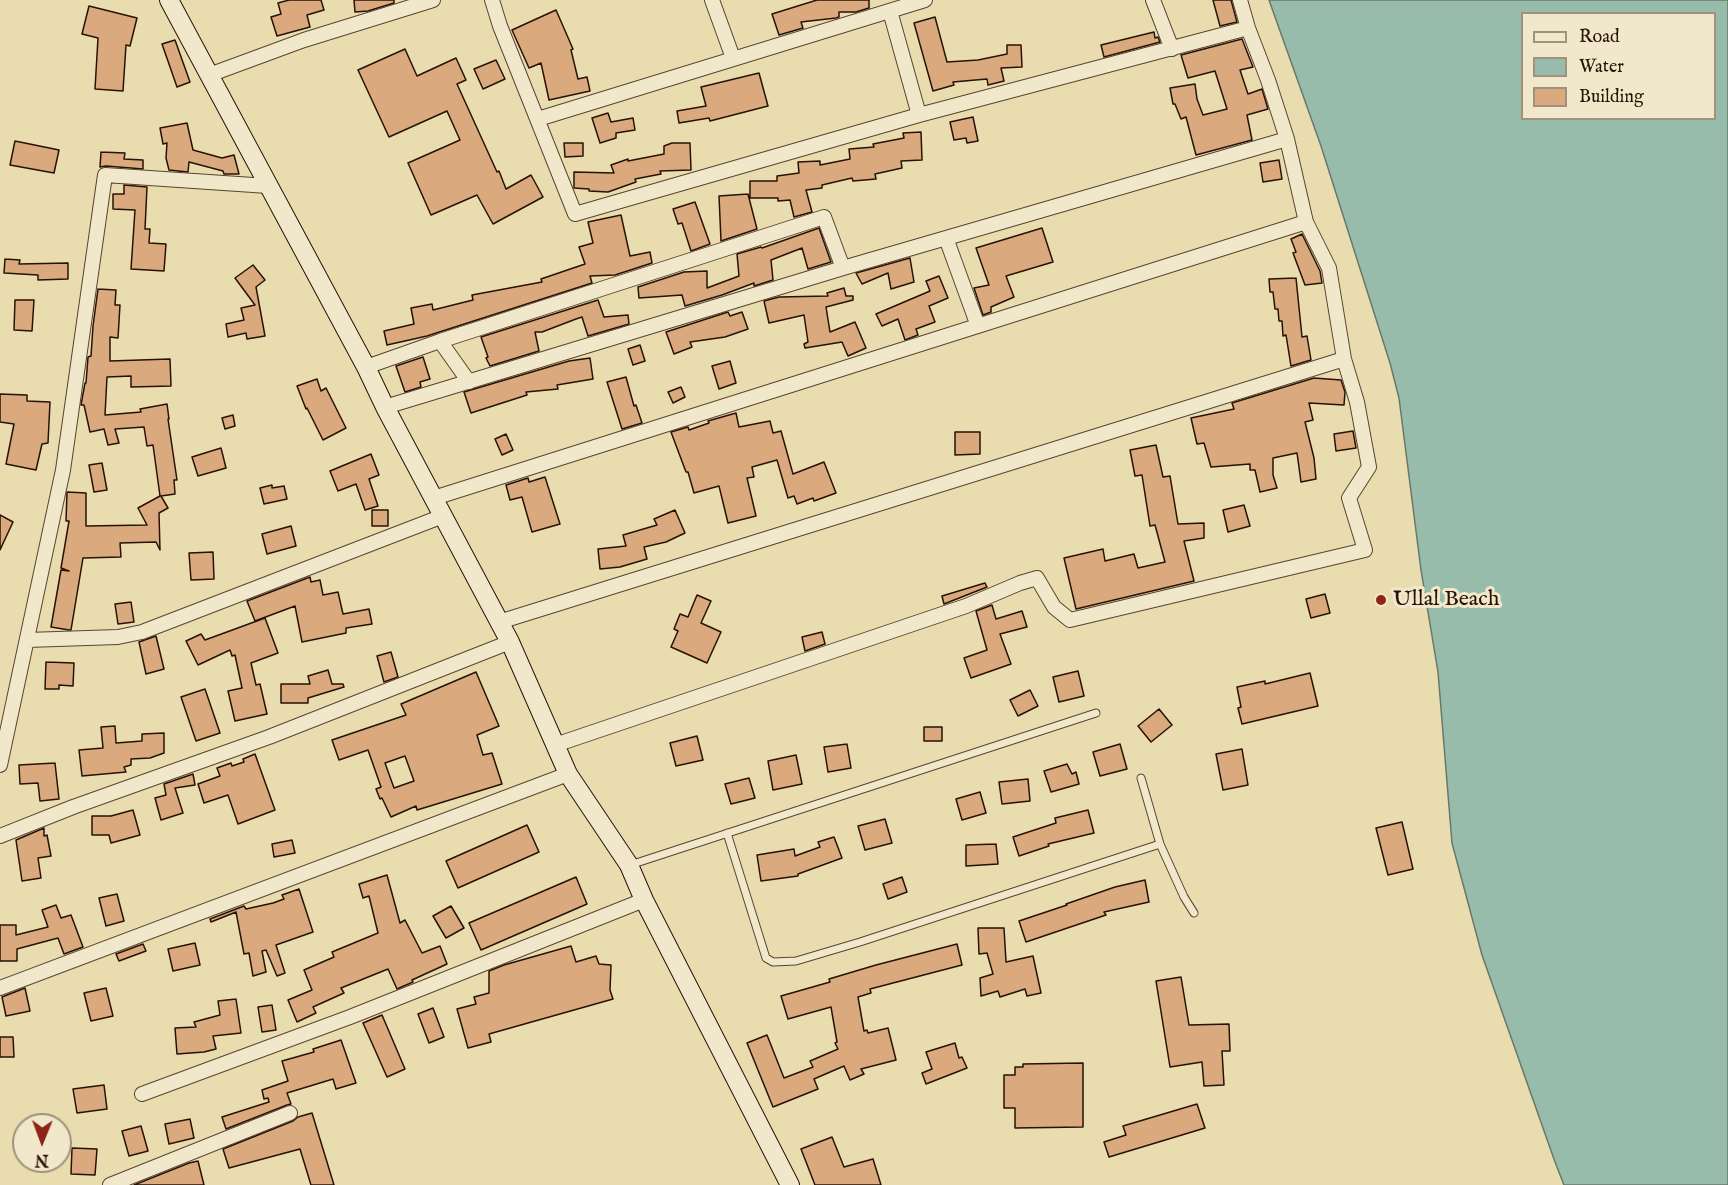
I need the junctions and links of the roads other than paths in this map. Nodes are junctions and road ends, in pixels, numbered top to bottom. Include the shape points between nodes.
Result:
1 (169, 0) edge
2 (433, 0) edge
3 (492, 0) edge
4 (712, 0) edge
5 (925, 0) edge
6 (1153, 0) edge
7 (1240, 0) edge
8 (890, 11) junction
9 (1248, 28) junction
10 (1172, 49) junction
11 (733, 58) junction
12 (208, 75) junction
13 (919, 115) junction
14 (538, 119) junction
15 (1287, 139) junction
16 (268, 186) junction
17 (1306, 222) junction
18 (946, 238) junction
19 (843, 268) junction
20 (978, 326) junction
21 (440, 341) junction
22 (1344, 359) junction
23 (366, 367) junction
24 (469, 382) junction
25 (385, 407) junction
26 (434, 499) junction
27 (443, 516) junction
28 (500, 622) junction
29 (27, 640) junction
30 (510, 642) junction
31 (1096, 713) dead end
32 (555, 745) junction
33 (0, 765) edge
34 (568, 774) junction
35 (1141, 778) dead end
36 (727, 833) junction
37 (0, 836) edge
38 (1160, 844) junction
39 (629, 865) junction
40 (644, 900) junction
41 (1194, 913) dead end
42 (0, 988) edge
43 (142, 1094) dead end
44 (290, 1113) dead end
45 (110, 1185) edge
46 (790, 1185) edge

1 - 12 street
2 - 12 street
3 - 14 street
4 - 11 street
5 - 8 street
6 - 10 street
7 - 9 street
8 - 11 street
8 - 13 street
9 - 10 street
9 - 15 street
10 - 13 street
11 - 14 street
12 - 16 street
13 - 14 street via 575,214
15 - 17 street
15 - 18 street
16 - 23 street
16 - 29 street via 105,175 63,470
17 - 20 street
17 - 22 street via 1329,268
18 - 19 street
18 - 20 street
19 - 21 street via 824,217
19 - 24 street
20 - 26 street
21 - 23 street
21 - 24 street
22 - 28 street
22 - 32 street via 1369,466 1349,498 1365,550 1071,620 1054,607 1037,578 966,606
23 - 25 street
24 - 25 street
25 - 26 street
26 - 27 street
27 - 28 street
27 - 29 street via 142,632 118,637
28 - 30 street
29 - 33 street
30 - 32 street
30 - 37 street
31 - 36 lane
32 - 34 street
34 - 39 street
34 - 42 street
35 - 38 lane
36 - 38 lane via 766,958 773,962 796,961 860,942
36 - 39 lane
38 - 41 lane
39 - 40 street
40 - 43 street via 350,1017
40 - 46 street
44 - 45 street

